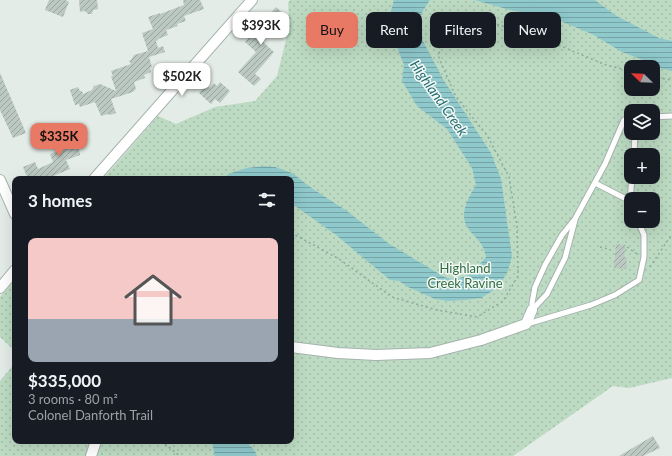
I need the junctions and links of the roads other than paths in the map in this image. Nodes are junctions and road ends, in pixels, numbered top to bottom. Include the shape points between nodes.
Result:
1 (252, 0) edge
2 (672, 116) edge
3 (660, 117) edge
4 (624, 120) edge
5 (97, 176) edge
6 (0, 180) edge
7 (594, 183) junction
8 (624, 198) edge
9 (12, 207) edge
10 (575, 219) junction
11 (641, 228) edge
12 (12, 274) edge
13 (0, 288) edge
14 (532, 310) junction
15 (526, 324) junction
16 (294, 346) edge
17 (95, 444) edge
18 (91, 456) edge

1 - 5 street
2 - 3 lane
4 - 7 lane
6 - 9 street
7 - 8 lane
7 - 10 lane
10 - 14 lane via 565,258 547,294
10 - 14 lane via 562,235 545,265 533,292
11 - 15 lane via 644,235 644,257 639,280 615,295 591,305
12 - 13 street
14 - 15 street
15 - 16 street via 481,340 430,353 376,356
17 - 18 street

